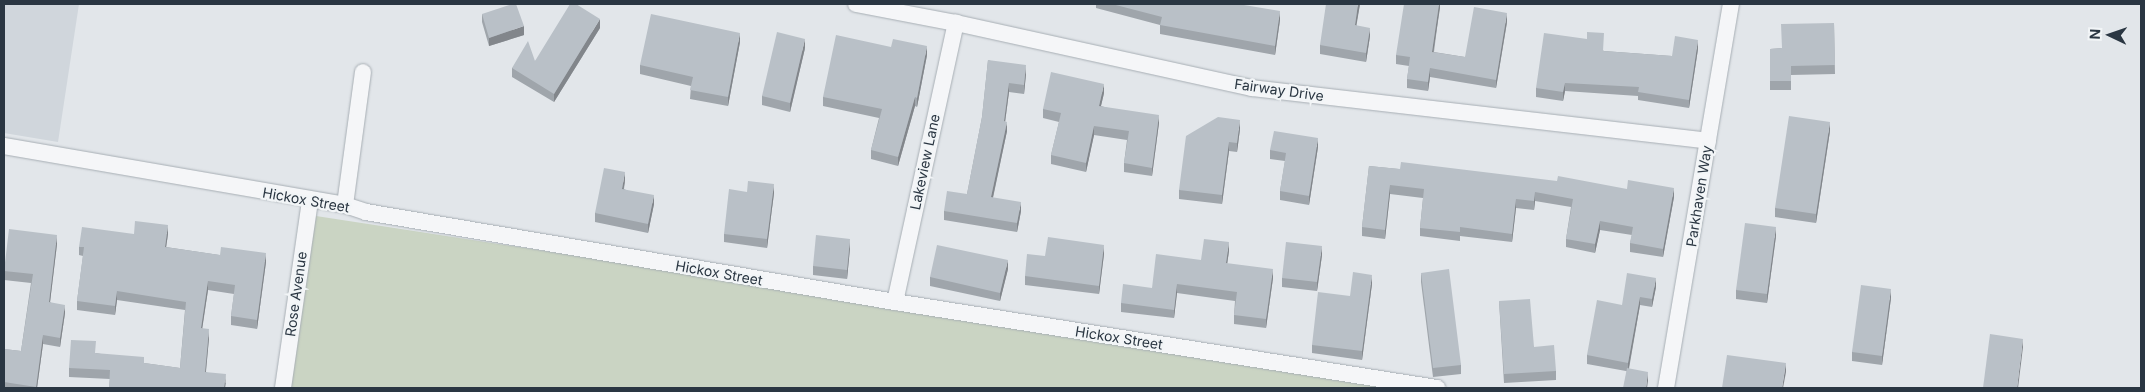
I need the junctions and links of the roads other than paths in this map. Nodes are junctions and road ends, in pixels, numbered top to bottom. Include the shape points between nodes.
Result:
1 (856, 4) edge
2 (1731, 4) edge
3 (956, 23) junction
4 (363, 72) dead end
5 (1708, 141) junction
6 (4, 146) edge
7 (310, 200) junction
8 (345, 205) junction
9 (894, 302) junction
10 (282, 388) edge
11 (1437, 388) edge
12 (1666, 388) edge

1 - 3 street, Fairway Drive
2 - 5 street, Parkhaven Way
3 - 5 street, Fairway Drive via 1252,88
3 - 9 street, Lakeview Lane
4 - 8 street
5 - 12 street, Parkhaven Way
6 - 7 street, Hickox Street
7 - 8 street, Hickox Street
7 - 10 street, Rose Avenue
8 - 9 street, Hickox Street via 366,212
9 - 11 street, Hickox Street

